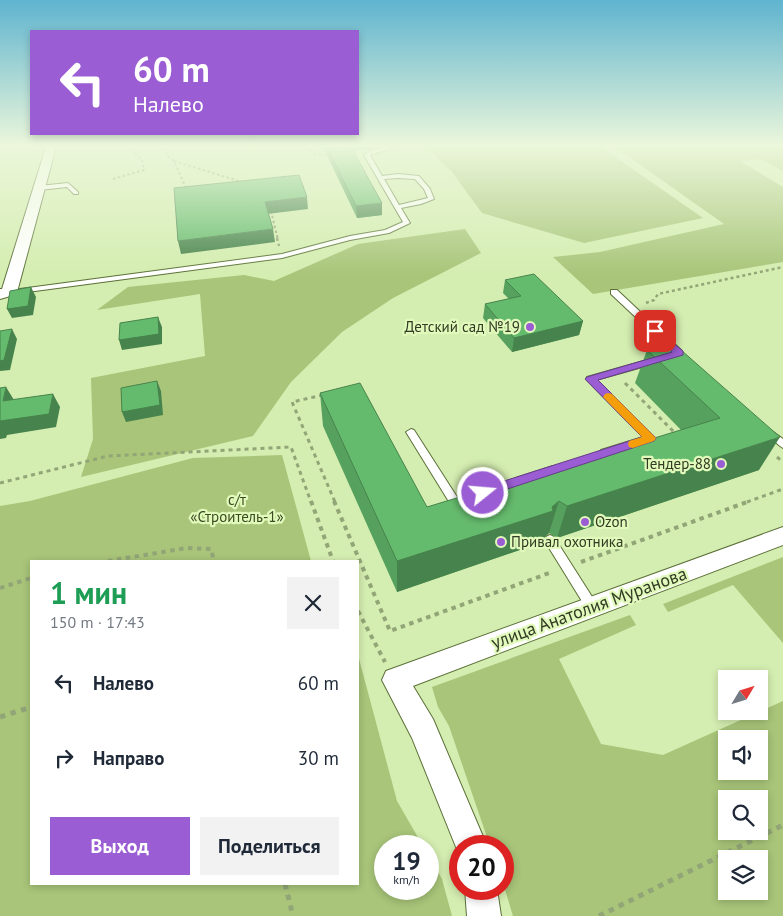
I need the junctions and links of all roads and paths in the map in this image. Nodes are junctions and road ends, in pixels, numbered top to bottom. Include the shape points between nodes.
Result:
1 (38, 190) edge
2 (73, 190) edge
3 (187, 190) edge
4 (388, 190) edge
5 (427, 190) edge
6 (76, 193) dead end
7 (188, 193) edge
8 (398, 207) junction
9 (270, 208) edge
10 (282, 256) junction
11 (783, 267) edge
12 (614, 292) dead end
13 (5, 293) edge
14 (631, 308) junction
15 (621, 379) dead end
16 (330, 393) edge
17 (761, 425) edge
18 (411, 432) dead end
19 (677, 436) edge
20 (783, 444) edge
21 (776, 456) edge
22 (595, 457) edge
23 (783, 462) edge
24 (567, 466) edge
25 (0, 483) edge
26 (516, 490) edge
27 (783, 490) edge
28 (471, 497) edge
29 (783, 536) edge
30 (550, 540) edge
31 (114, 560) edge
32 (214, 560) edge
33 (333, 560) edge
34 (567, 567) junction
35 (30, 578) edge
36 (0, 588) edge
37 (592, 607) junction
38 (359, 612) edge
39 (394, 680) junction
40 (30, 707) edge
41 (0, 717) edge
42 (783, 825) edge
43 (467, 835) edge
44 (286, 885) edge
45 (482, 900) edge
46 (293, 916) edge
47 (484, 916) edge
48 (599, 916) edge

1 - 13 street
2 - 6 lane
3 - 7 path
4 - 8 lane
5 - 8 lane via 430,199
8 - 10 lane via 408,223 387,232
9 - 10 path
10 - 13 lane
11 - 14 path via 658,294 654,300
12 - 14 lane
14 - 22 lane via 675,357 590,379 650,438
15 - 19 path
16 - 34 path via 292,402 390,631
17 - 20 lane
18 - 28 lane via 454,502
21 - 23 path
24 - 26 lane via 512,484
25 - 33 path via 108,456 292,447
27 - 34 path
29 - 37 street, улица Анатолия Муранова
30 - 34 lane
31 - 32 path via 187,548 211,549
34 - 37 lane
35 - 36 path
37 - 39 street, улица Анатолия Муранова
38 - 39 path
39 - 43 street via 423,728
40 - 41 path
42 - 48 path
44 - 46 path
45 - 47 street

